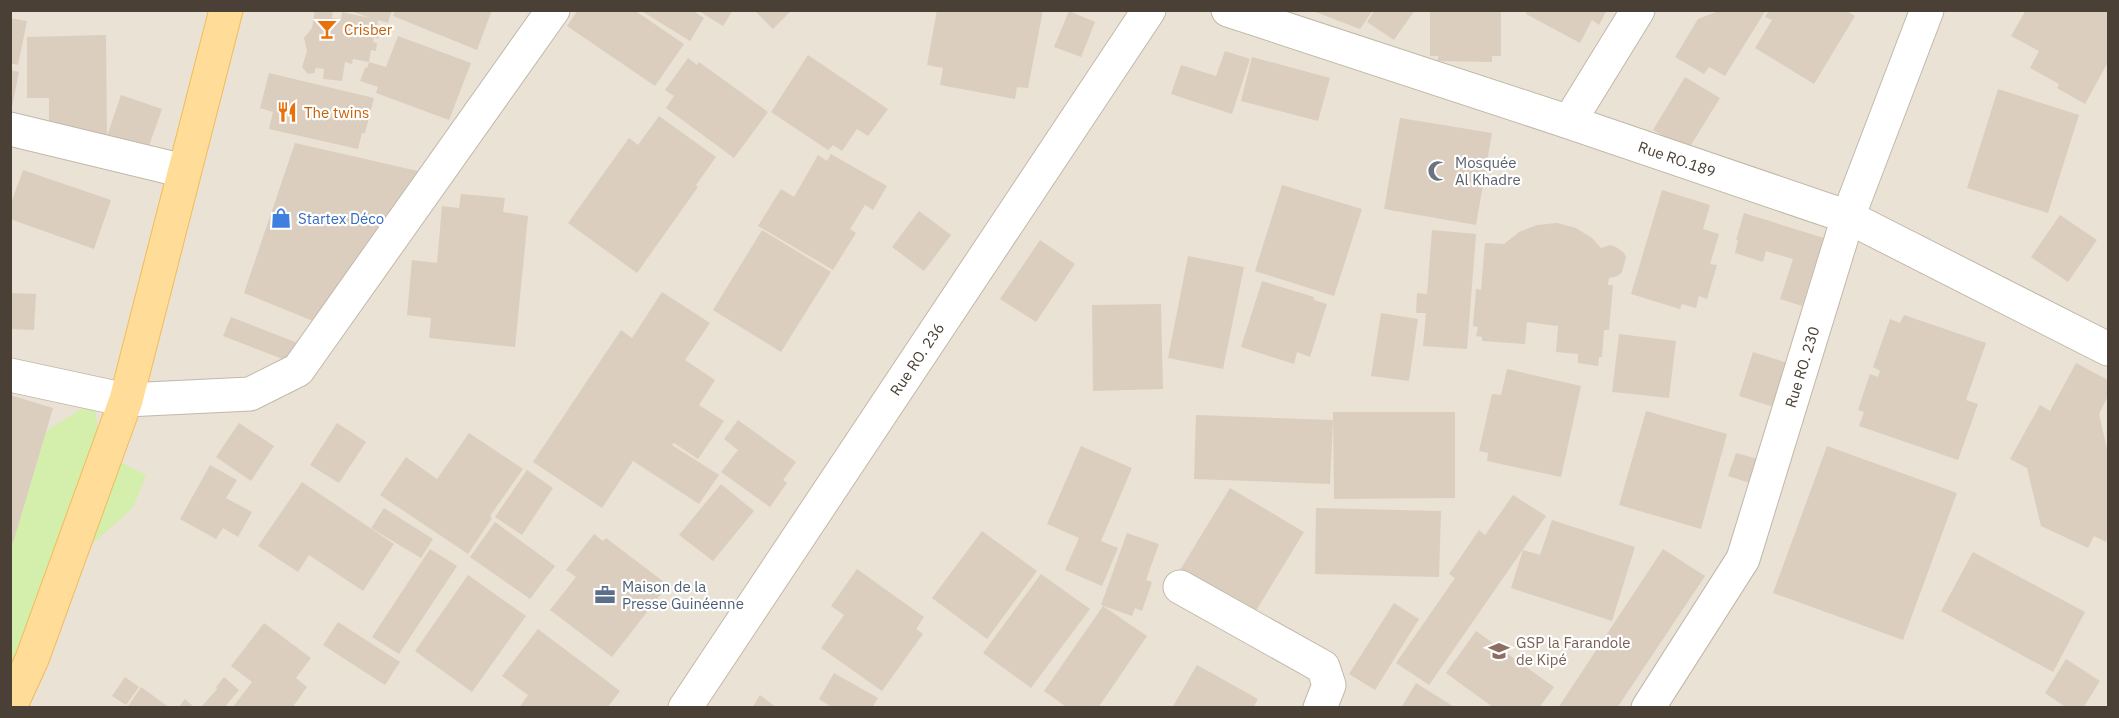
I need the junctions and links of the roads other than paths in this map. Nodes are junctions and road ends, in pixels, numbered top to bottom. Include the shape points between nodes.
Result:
1 (226, 10) edge
2 (553, 10) edge
3 (1149, 10) edge
4 (1228, 10) edge
5 (1638, 10) edge
6 (1927, 10) edge
7 (1569, 122) junction
8 (10, 129) edge
9 (184, 171) junction
10 (1848, 217) junction
11 (2109, 349) edge
12 (10, 375) edge
13 (126, 400) junction
14 (1180, 587) dead end
15 (10, 707) edge
16 (685, 708) edge
17 (1320, 708) edge
18 (1648, 708) edge

1 - 9 main road
2 - 13 street via 298,370 250,394
3 - 16 street, Rue RO. 236
4 - 7 street, Rue RO.189
5 - 7 street
6 - 10 street, Rue RO. 230
7 - 10 street, Rue RO.189
8 - 9 street
9 - 13 main road
10 - 11 street, Rue RO.189
10 - 18 street, Rue RO. 230 via 1743,559
12 - 13 street
13 - 15 main road via 32,659
14 - 17 street via 1323,667 1329,685

